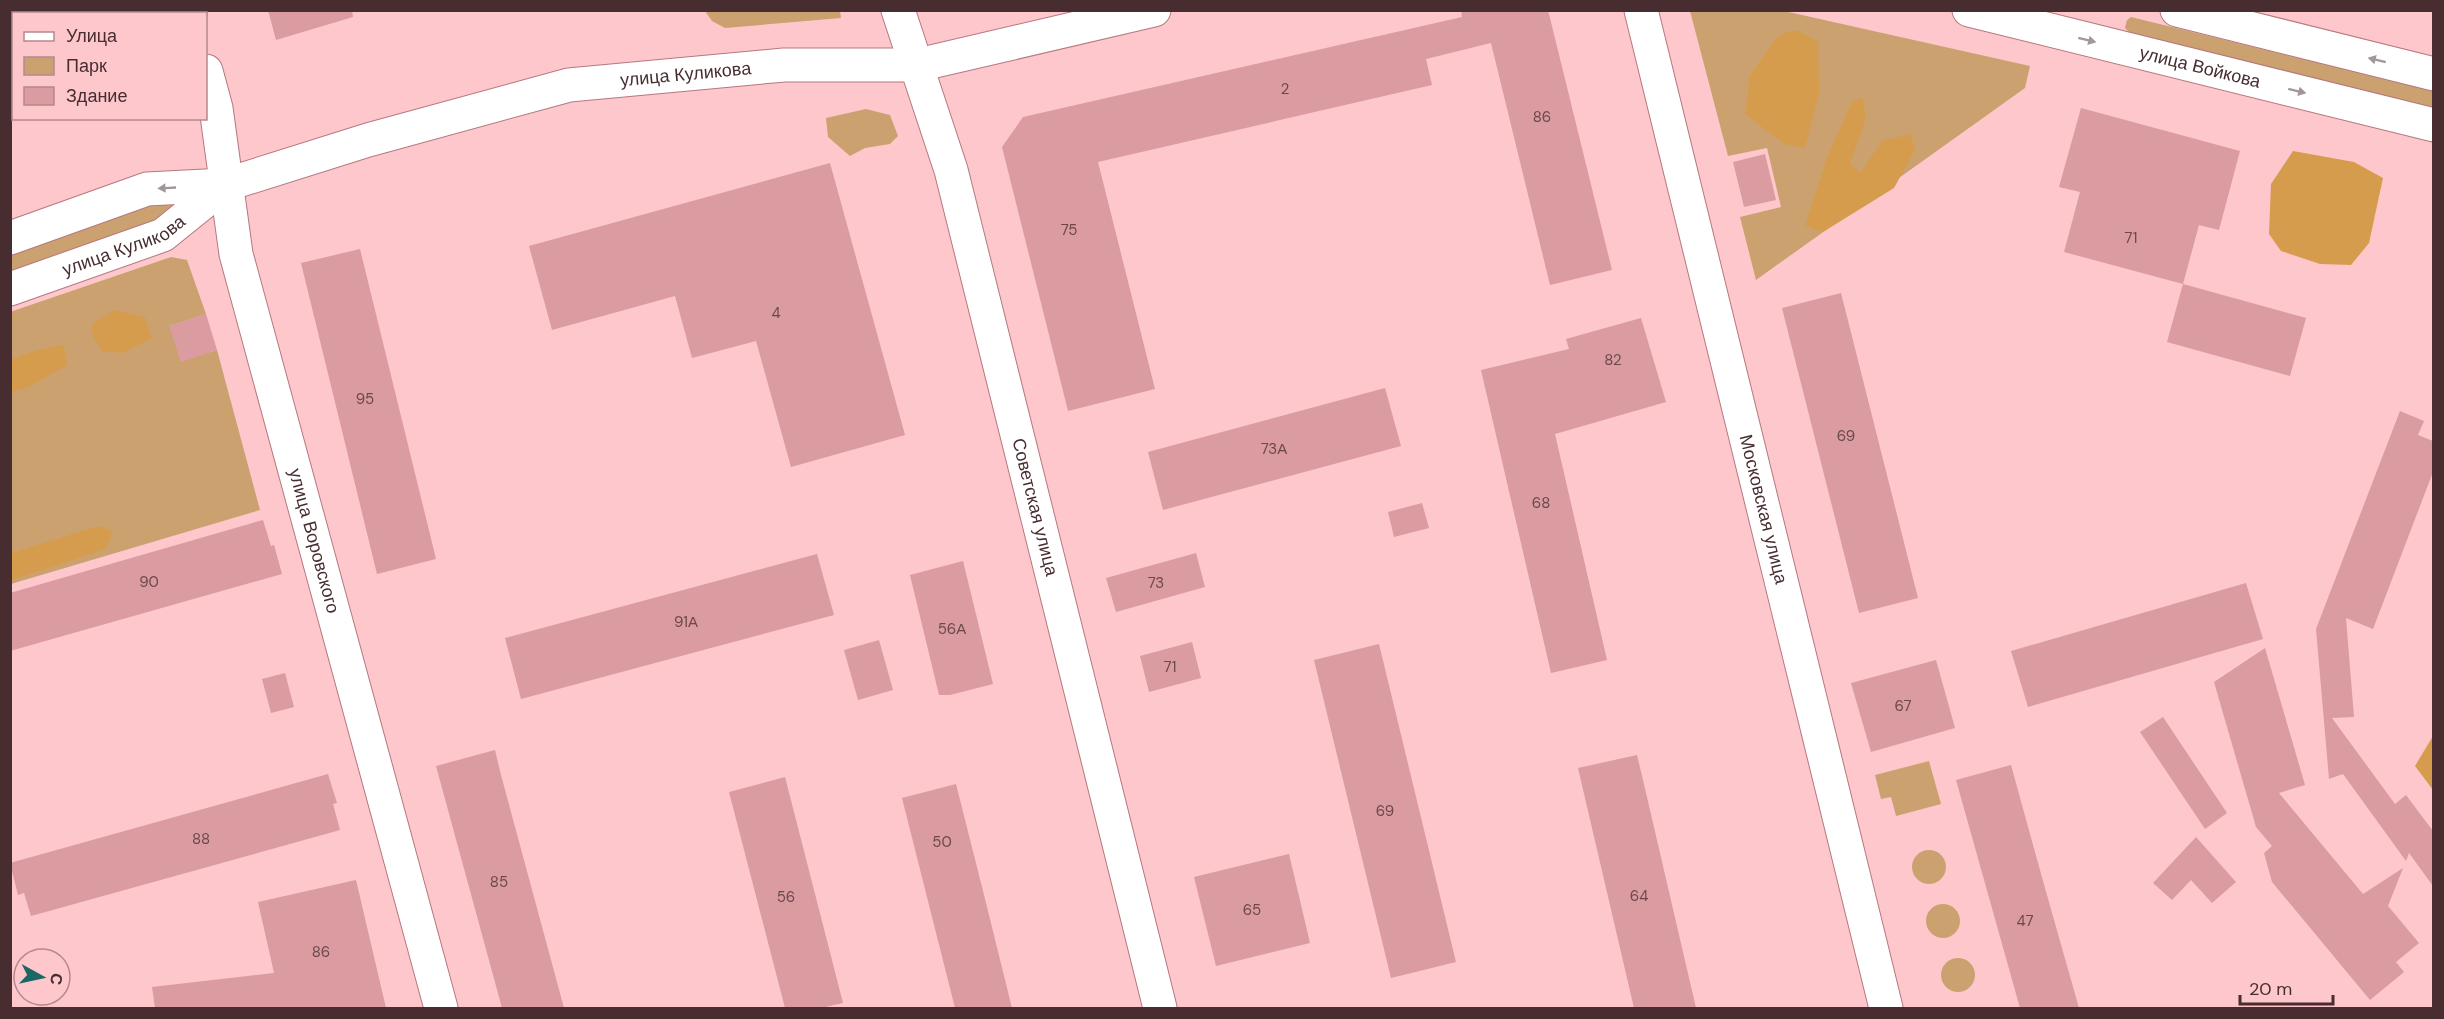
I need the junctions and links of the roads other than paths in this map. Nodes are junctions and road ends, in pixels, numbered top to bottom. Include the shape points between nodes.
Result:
1 (898, 10) edge
2 (1154, 10) edge
3 (1641, 10) edge
4 (1969, 10) edge
5 (2177, 10) edge
6 (2047, 20) edge
7 (918, 65) junction
8 (2433, 74) edge
9 (207, 75) edge
10 (2433, 125) edge
11 (225, 185) junction
12 (10, 238) edge
13 (10, 289) edge
14 (441, 1008) edge
15 (1160, 1008) edge
16 (1886, 1008) edge

1 - 7 street, Советская улица
2 - 7 street, улица Куликова
3 - 16 street, Московская улица
4 - 6 street, улица Войкова
8 -> 5 street
6 -> 10 street, улица Войкова
7 - 11 street, улица Куликова via 784,65 569,85 368,140
7 - 15 street, Советская улица via 951,170
9 - 11 street, улица Воровского via 216,108
11 -> 12 street, улица Куликова via 147,189
11 - 13 street, улица Куликова via 164,235
11 - 14 street, улица Воровского via 237,254

